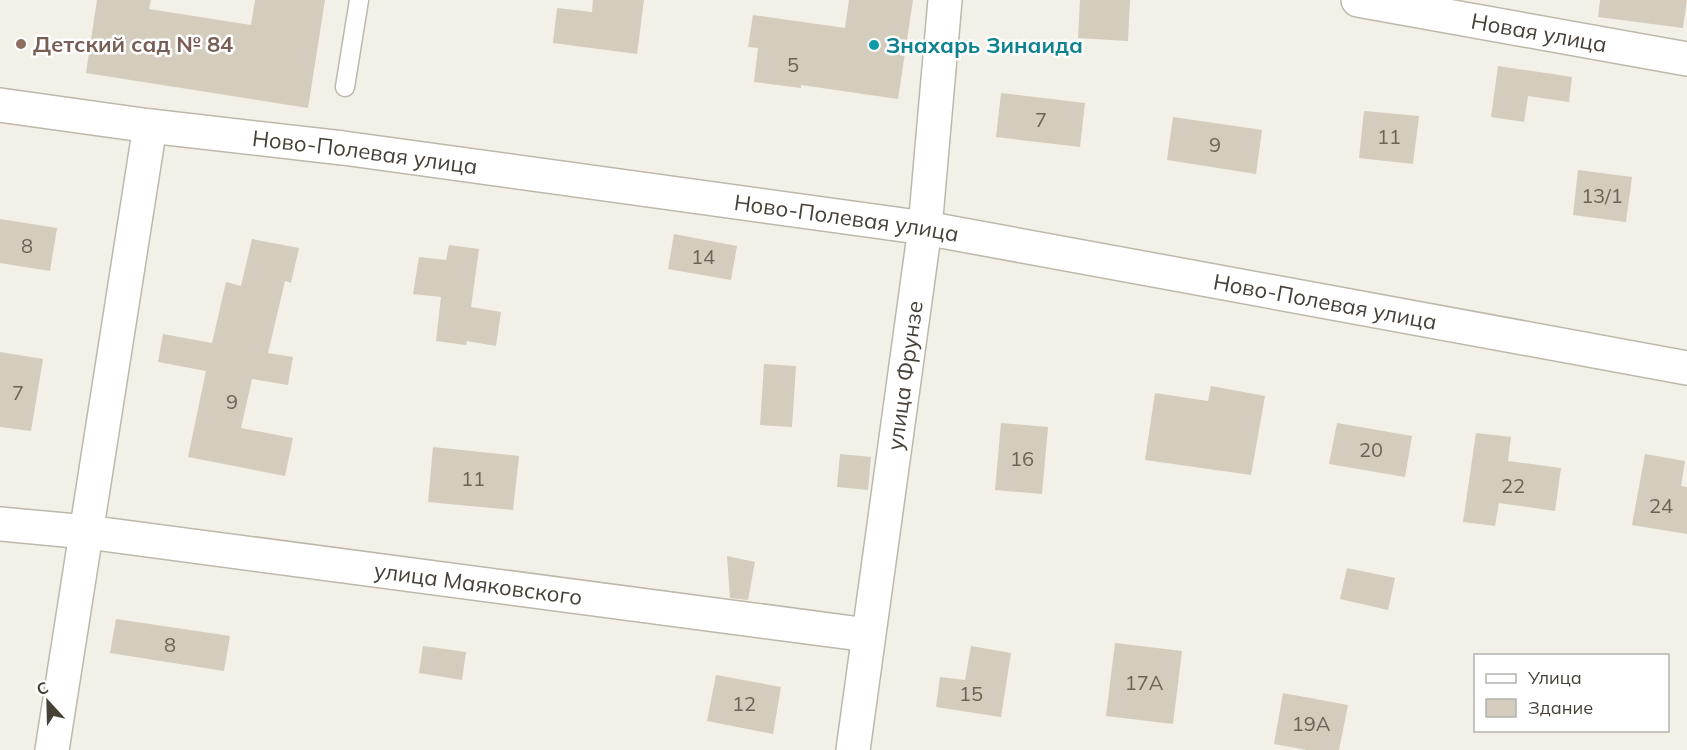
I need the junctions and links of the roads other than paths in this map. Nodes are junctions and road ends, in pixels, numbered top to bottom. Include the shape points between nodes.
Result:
1 (358, 0) edge
2 (945, 0) edge
3 (1358, 0) edge
4 (1687, 58) edge
5 (345, 87) dead end
6 (0, 105) edge
7 (150, 126) junction
8 (925, 228) junction
9 (1687, 369) edge
10 (0, 524) edge
11 (87, 532) junction
12 (868, 635) junction
13 (52, 750) edge
14 (853, 750) edge

1 - 5 lane
2 - 8 street, улица Фрунзе
3 - 4 street, Новая улица
6 - 7 street, Ново-Полевая улица
7 - 8 street, Ново-Полевая улица via 343,148
7 - 11 street
8 - 9 street, Ново-Полевая улица
8 - 12 street, улица Фрунзе
10 - 11 street, улица Маяковского
11 - 12 street, улица Маяковского
11 - 13 street
12 - 14 street, улица Фрунзе

